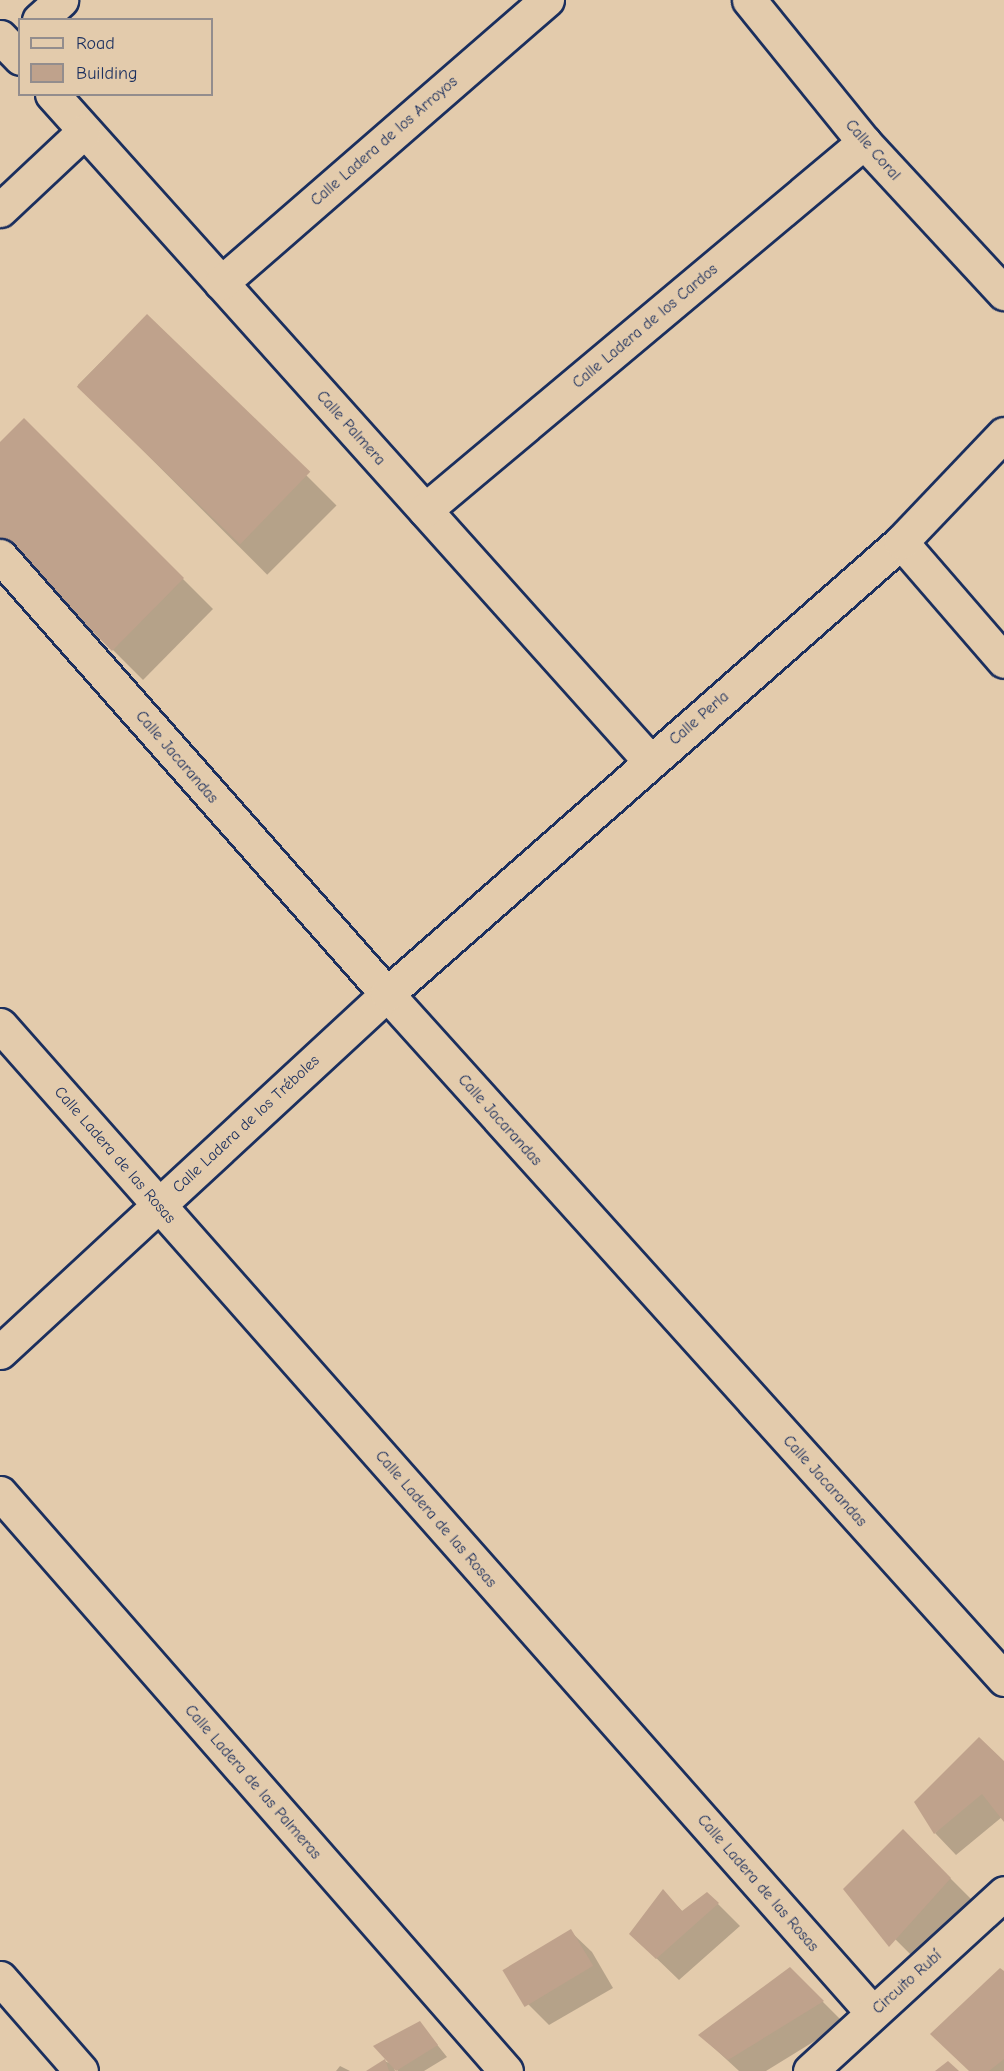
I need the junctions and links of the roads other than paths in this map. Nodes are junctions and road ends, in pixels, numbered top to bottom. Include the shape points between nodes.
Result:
1 (61, 0) edge
2 (547, 0) edge
3 (749, 0) edge
4 (41, 18) edge
5 (54, 96) edge
6 (84, 131) junction
7 (864, 141) junction
8 (0, 210) edge
9 (220, 283) junction
10 (1004, 293) edge
11 (1004, 434) edge
12 (425, 510) junction
13 (901, 542) junction
14 (0, 556) edge
15 (1004, 661) edge
16 (650, 761) junction
17 (387, 994) junction
18 (0, 1025) edge
19 (159, 1205) junction
20 (0, 1352) edge
21 (0, 1493) edge
22 (1004, 1679) edge
23 (1004, 1893) edge
24 (0, 1978) edge
25 (873, 2013) junction
26 (81, 2071) edge
27 (506, 2071) edge
28 (810, 2071) edge

1 - 4 street
2 - 9 street, Calle Ladera de los Arroyos
3 - 7 street, Calle Coral
5 - 6 street, Calle Palmera
6 - 8 street
6 - 9 street, Calle Palmera
7 - 10 street, Calle Coral
7 - 12 street, Calle Ladera de los Cardos
9 - 12 street, Calle Palmera
11 - 13 street, Calle Perla
12 - 16 street, Calle Palmera
13 - 15 street
13 - 16 street, Calle Perla
14 - 17 street, Calle Jacarandas
16 - 17 street, Calle Perla
17 - 19 street, Calle Ladera de los Tréboles
17 - 22 street, Calle Jacarandas
18 - 19 street, Calle Ladera de las Rosas
19 - 20 street, Calle Ladera de los Tréboles
19 - 25 street, Calle Ladera de las Rosas
21 - 27 street, Calle Ladera de las Palmeras
23 - 25 street, Circuito Rubí
24 - 26 street
25 - 28 street, Circuito Rubí

